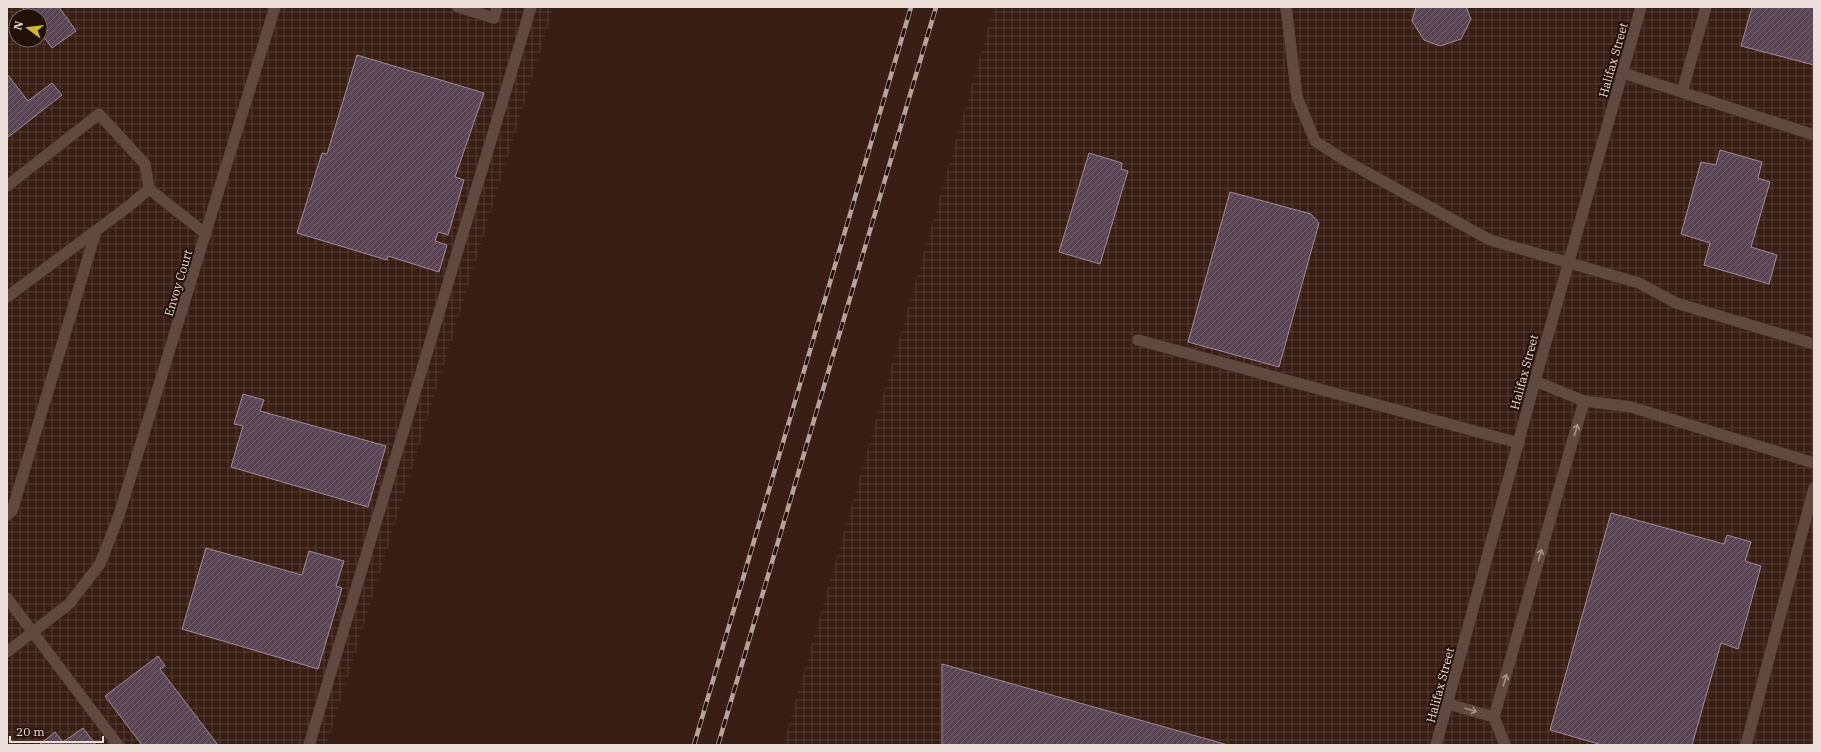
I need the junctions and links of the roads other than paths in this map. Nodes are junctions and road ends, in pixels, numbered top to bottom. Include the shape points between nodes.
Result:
1 (275, 7) edge
2 (458, 7) edge
3 (497, 7) edge
4 (531, 7) edge
5 (1286, 7) edge
6 (1641, 7) edge
7 (1706, 7) edge
8 (1623, 73) junction
9 (1682, 92) junction
10 (1814, 135) edge
11 (7, 186) edge
12 (149, 189) junction
13 (96, 231) junction
14 (206, 234) junction
15 (1568, 263) junction
16 (7, 297) edge
17 (1138, 340) dead end
18 (1814, 344) edge
19 (1535, 381) junction
20 (1584, 401) junction
21 (1519, 443) junction
22 (1814, 463) edge
23 (1814, 488) edge
24 (7, 515) edge
25 (7, 598) edge
26 (33, 632) junction
27 (7, 652) edge
28 (1448, 704) junction
29 (1494, 717) junction
30 (118, 745) edge
31 (310, 745) edge
32 (1436, 745) edge
33 (1505, 745) edge
34 (1746, 745) edge

1 - 14 street, Envoy Court
2 - 3 street via 494,18
4 - 31 street
5 - 15 street via 1297,97 1315,141 1346,161 1490,240
6 - 8 street, Halifax Street
7 - 9 street
8 - 9 street
8 - 15 street, Halifax Street
9 - 10 street
11 - 12 street via 99,114 145,164
12 - 13 street
12 - 14 street
13 - 16 street
13 - 24 street via 12,511
14 - 26 street, Envoy Court via 118,518 100,564 69,604
15 - 18 street via 1639,283 1676,303
15 - 19 street, Halifax Street
17 - 21 street
19 - 20 street
19 - 21 street, Halifax Street
20 - 22 street via 1631,407
29 -> 20 street
21 - 28 street, Halifax Street
23 - 34 street
25 - 26 street
26 - 27 street, Envoy Court
26 - 30 street
28 -> 29 street
28 - 32 street, Halifax Street
29 - 33 street

